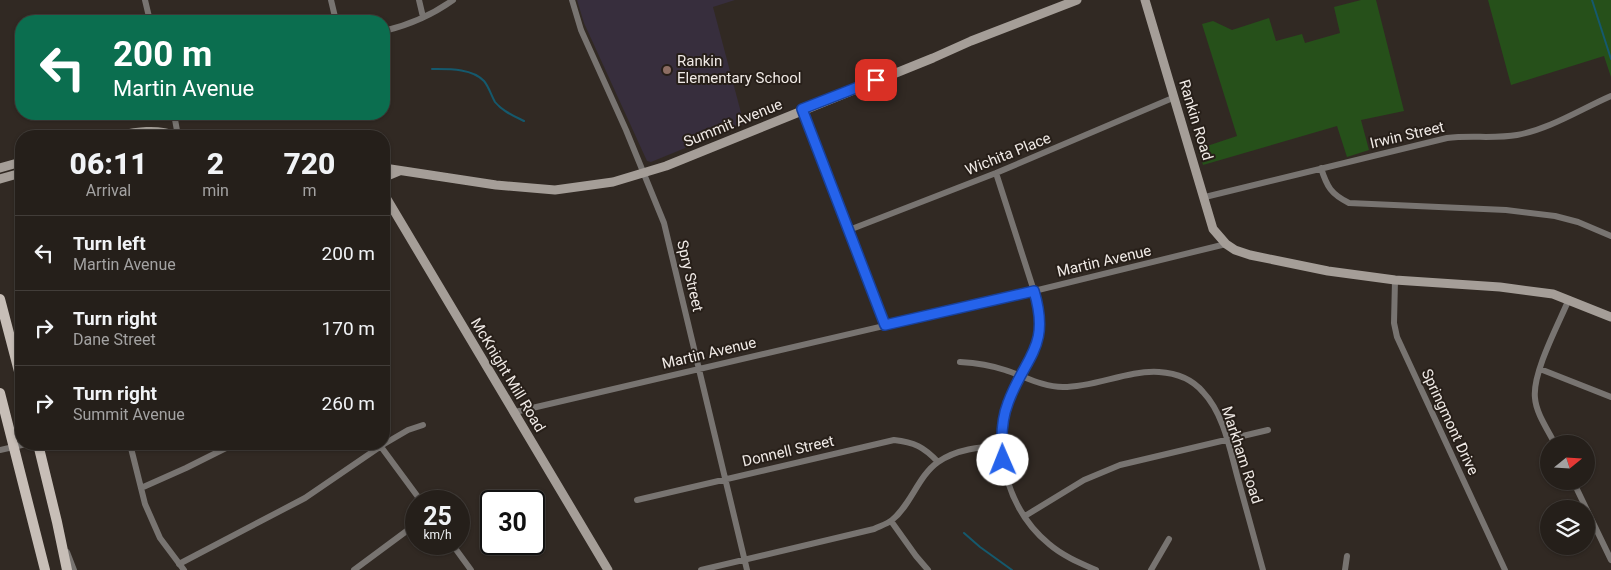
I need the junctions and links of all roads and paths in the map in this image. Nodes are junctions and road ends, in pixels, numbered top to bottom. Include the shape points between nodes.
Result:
1 (145, 0) edge
2 (331, 0) edge
3 (419, 0) edge
4 (453, 0) edge
5 (572, 0) edge
6 (1077, 0) edge
7 (1145, 0) edge
8 (149, 15) edge
9 (335, 15) edge
10 (423, 17) junction
11 (390, 30) edge
12 (1611, 96) edge
13 (1175, 97) junction
14 (802, 109) junction
15 (15, 164) edge
16 (0, 168) edge
17 (1320, 168) junction
18 (390, 169) edge
19 (401, 170) junction
20 (644, 173) junction
21 (996, 173) junction
22 (15, 175) edge
23 (390, 175) edge
24 (0, 179) edge
25 (1205, 197) junction
26 (390, 203) edge
27 (849, 230) junction
28 (1611, 236) edge
29 (1226, 244) junction
30 (1395, 280) junction
31 (1034, 291) junction
32 (0, 299) edge
33 (1569, 299) junction
34 (1611, 317) edge
35 (885, 325) junction
36 (15, 357) edge
37 (960, 362) dead end
38 (699, 369) junction
39 (1540, 369) junction
40 (1021, 376) junction
41 (0, 393) edge
42 (1611, 397) edge
43 (515, 412) junction
44 (423, 425) dead end
45 (1268, 430) dead end
46 (1551, 435) edge
47 (390, 440) edge
48 (1227, 440) junction
49 (1002, 446) junction
50 (14, 447) junction
51 (0, 450) edge
52 (39, 450) edge
53 (132, 450) edge
54 (222, 450) edge
55 (373, 450) edge
56 (386, 450) edge
57 (938, 462) junction
58 (725, 479) junction
59 (141, 488) junction
60 (413, 490) edge
61 (1577, 490) edge
62 (638, 500) dead end
63 (1025, 516) junction
64 (891, 521) junction
65 (57, 522) junction
66 (405, 533) edge
67 (1169, 538) dead end
68 (460, 555) edge
69 (1347, 556) dead end
70 (744, 559) junction
71 (1611, 560) edge
72 (180, 564) junction
73 (364, 567) edge
74 (45, 570) edge
75 (67, 570) edge
76 (74, 570) edge
77 (184, 570) edge
78 (354, 570) edge
79 (471, 570) edge
80 (608, 570) edge
81 (700, 570) edge
82 (747, 570) edge
83 (928, 570) edge
84 (1096, 570) edge
85 (1151, 570) edge
86 (1263, 570) edge
87 (1345, 570) edge
88 (1506, 570) edge

1 - 8 street
2 - 9 street
3 - 10 street
4 - 10 street
5 - 20 street, Spry Street via 581,30
6 - 14 street, Summit Avenue
7 - 13 street, Rankin Road
10 - 11 street
12 - 17 street, Irwin Street via 1540,128 1516,135 1446,138
13 - 21 street, Wichita Place
13 - 25 street, Rankin Road
14 - 20 street, Summit Avenue
14 - 27 street
15 - 16 street
17 - 25 street, Irwin Street
17 - 28 street via 1331,191 1349,203 1506,210 1555,216
18 - 19 street, Summit Avenue
19 - 20 street, Summit Avenue via 555,190 596,186
19 - 23 street
20 - 38 street, Spry Street via 664,223
21 - 27 street, Wichita Place
21 - 31 street
22 - 24 street
25 - 29 street, Rankin Road via 1213,229
26 - 43 street, McKnight Mill Road
27 - 35 street
29 - 30 street via 1250,255 1328,271
29 - 31 street, Martin Avenue
30 - 33 street via 1526,290
30 - 88 street, Springmont Drive via 1394,323 1397,337
31 - 35 street, Martin Avenue
31 - 40 street via 1040,309 1038,338
32 - 36 main road
33 - 34 street
33 - 39 street
35 - 38 street, Martin Avenue
37 - 40 street, Markham Road via 990,366
38 - 43 street, Martin Avenue
38 - 58 street, Spry Street
39 - 42 street
39 - 46 street via 1535,397
40 - 48 street, Markham Road via 1043,384 1073,387 1144,372 1177,374 1203,391 1219,416
40 - 49 street via 1004,414
41 - 50 main road
43 - 80 street, McKnight Mill Road
44 - 47 street
45 - 48 street
48 - 63 street via 1102,472
48 - 86 street, Markham Road
49 - 57 street via 977,447
49 - 63 street via 1011,490
50 - 51 street
50 - 74 main road
52 - 65 main road
53 - 59 street
54 - 59 street
55 - 72 street via 305,498
56 - 60 street
57 - 58 street, Donnell Street via 911,442 894,440
57 - 64 street
58 - 62 street, Donnell Street
58 - 70 street, Spry Street
59 - 72 street via 160,538
61 - 71 street
63 - 84 street via 1050,545 1068,558
64 - 70 street via 874,528
64 - 83 street
65 - 75 main road
65 - 76 street
66 - 73 street
67 - 85 street
68 - 79 street
69 - 87 street
70 - 81 street
70 - 82 street, Spry Street
72 - 77 street
73 - 78 street

